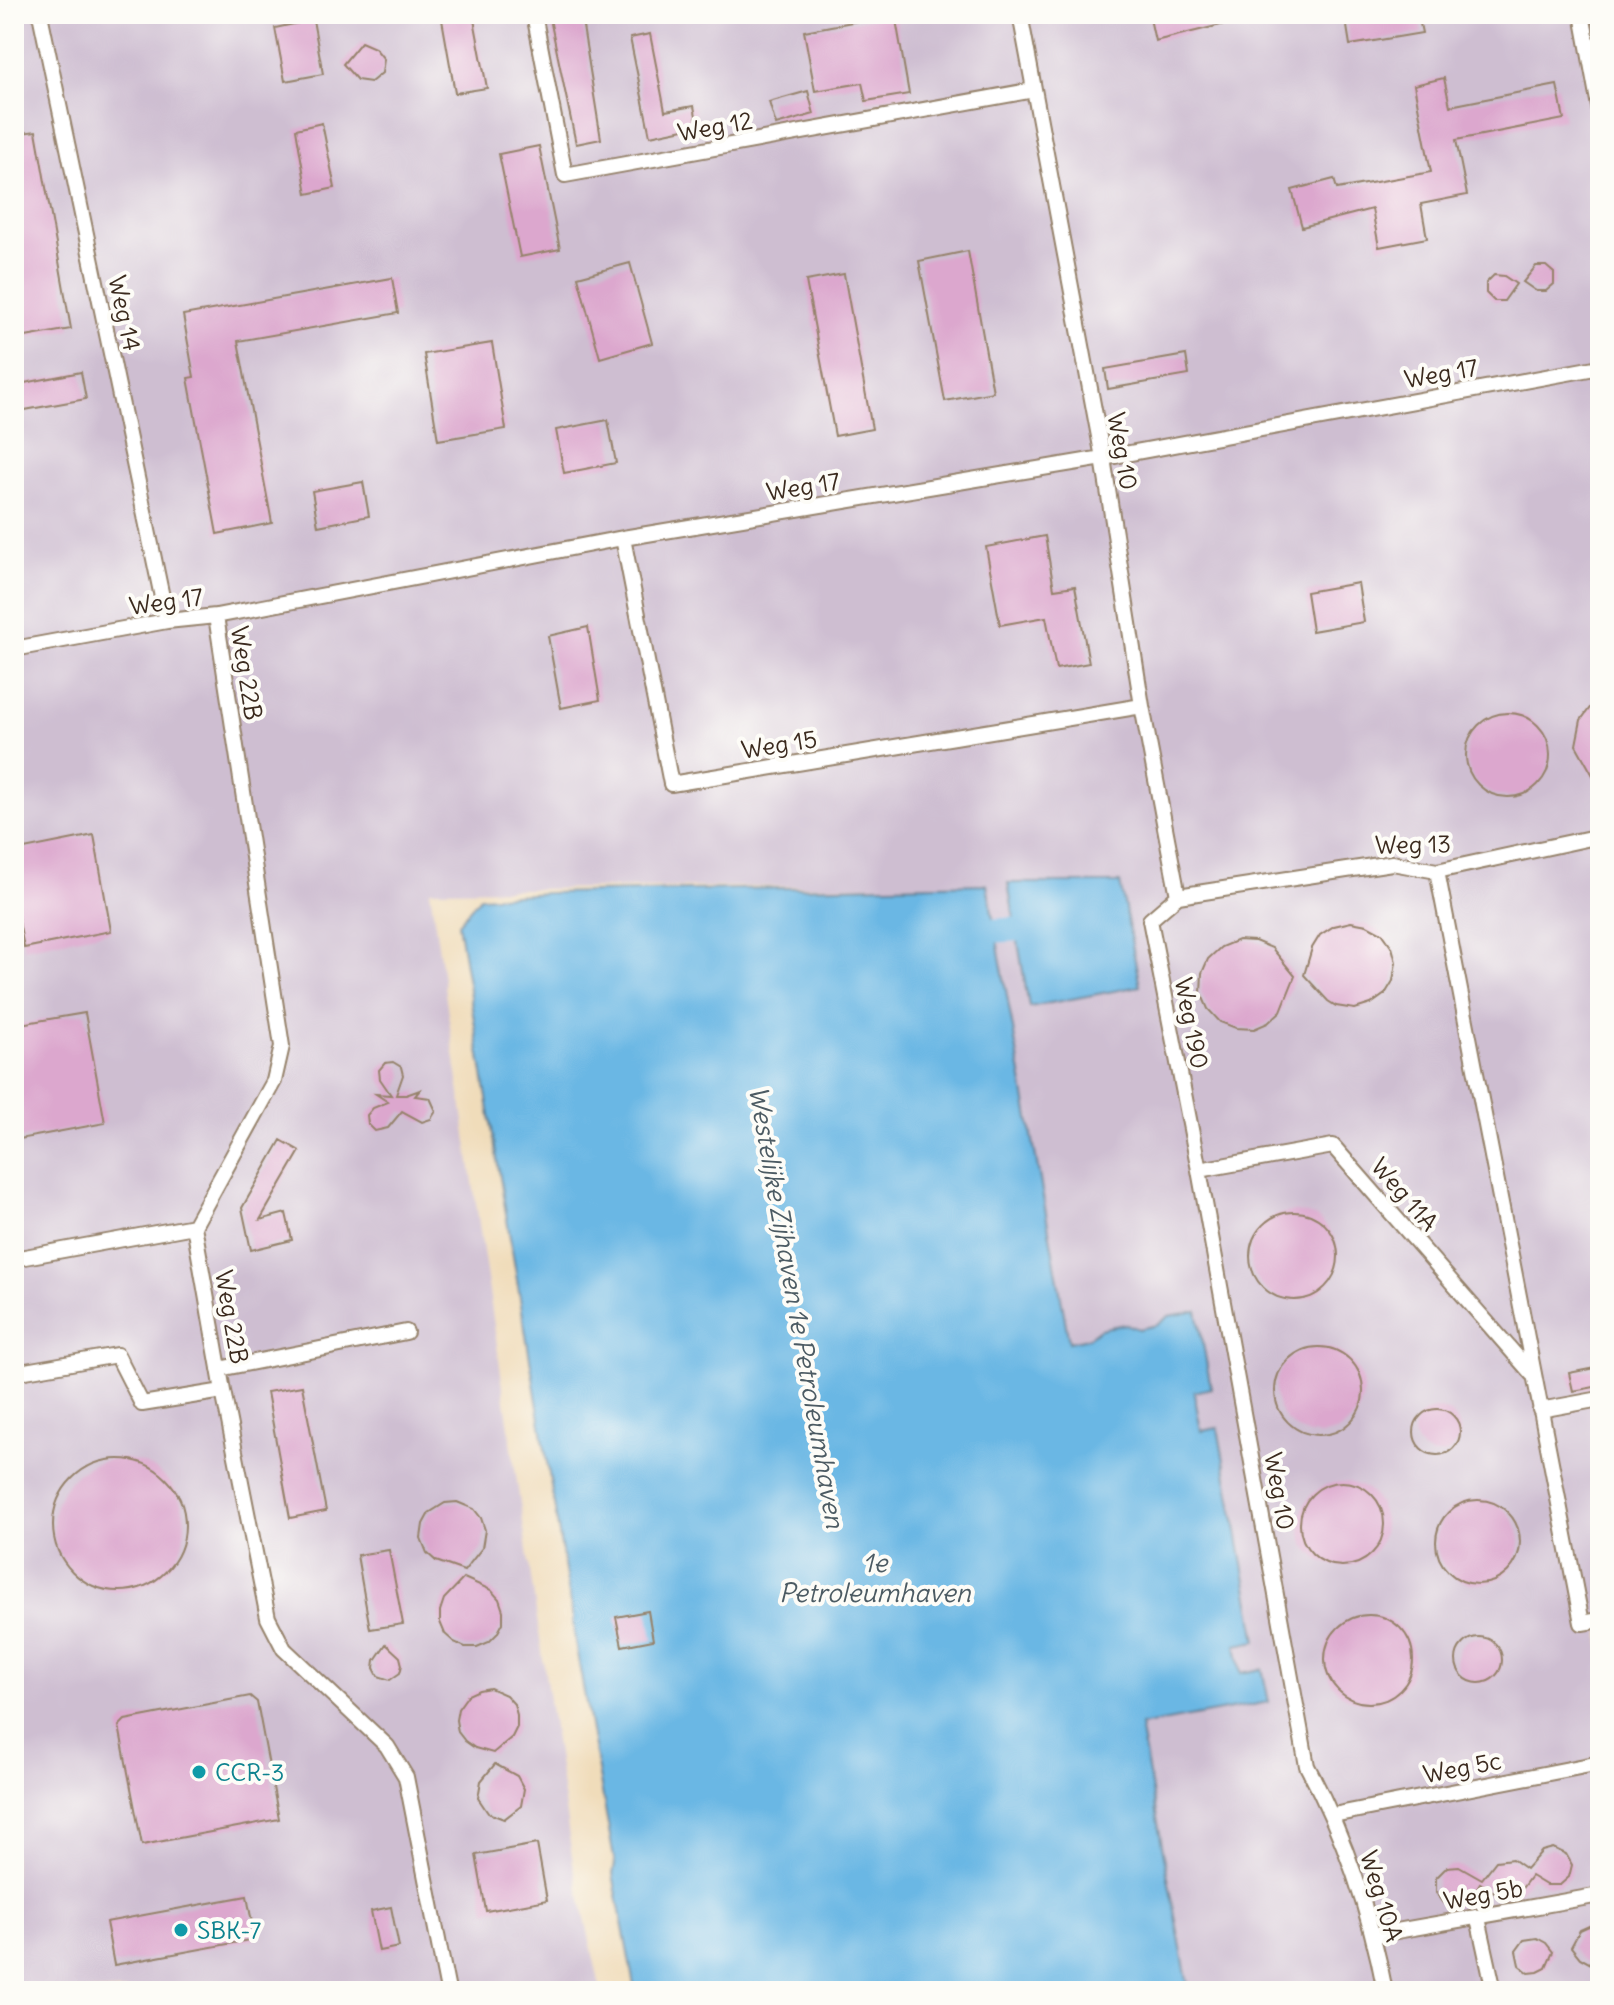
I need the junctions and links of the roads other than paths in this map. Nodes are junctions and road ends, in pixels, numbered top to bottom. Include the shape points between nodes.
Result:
1 (40, 14) edge
2 (534, 14) edge
3 (1020, 14) edge
4 (1582, 14) edge
5 (1600, 26) edge
6 (1585, 29) junction
7 (1034, 90) junction
8 (1600, 112) edge
9 (1600, 367) edge
10 (1103, 458) junction
11 (623, 538) junction
12 (216, 616) junction
13 (167, 621) junction
14 (14, 649) edge
15 (1142, 706) junction
16 (1600, 836) edge
17 (1437, 871) junction
18 (1178, 896) junction
19 (1199, 1170) junction
20 (194, 1226) junction
21 (14, 1259) edge
22 (406, 1332) dead end
23 (219, 1369) junction
24 (14, 1373) edge
25 (1533, 1374) junction
26 (223, 1391) junction
27 (1600, 1399) edge
28 (1540, 1410) junction
29 (1600, 1620) edge
30 (1600, 1763) edge
31 (1333, 1815) junction
32 (1600, 1895) edge
33 (1478, 1918) junction
34 (1374, 1935) junction
35 (448, 1991) edge
36 (1385, 1991) edge
37 (1494, 1991) edge

1 - 13 lane, Weg 14
2 - 7 lane, Weg 12 via 565,175
3 - 7 lane, Weg 10
4 - 6 lane
5 - 6 lane
6 - 8 lane
7 - 10 lane, Weg 10
9 - 10 lane, Weg 17
10 - 11 lane, Weg 17
10 - 15 lane, Weg 10
11 - 12 lane, Weg 17
11 - 15 lane, Weg 15 via 671,784
12 - 13 lane, Weg 17
12 - 20 lane, Weg 22B via 282,1046 274,1081
13 - 14 lane, Weg 17
15 - 18 lane, Weg 10
16 - 17 lane, Weg 13
17 - 18 lane, Weg 13 via 1392,863
17 - 25 lane
18 - 19 lane, Weg 190 via 1150,920
19 - 25 lane, Weg 11A via 1333,1146
19 - 31 lane, Weg 10 via 1307,1766
20 - 21 lane
20 - 23 lane, Weg 22B
22 - 23 lane
23 - 26 lane, Weg 22B
24 - 26 lane via 117,1355 142,1404
25 - 28 lane
26 - 35 lane, Weg 22B via 268,1618 284,1649 387,1746 406,1777
27 - 28 lane
28 - 29 lane via 1582,1623
30 - 31 lane, Weg 5c
31 - 34 lane, Weg 10A
32 - 33 lane, Weg 5b
33 - 34 lane, Weg 5b
33 - 37 lane
34 - 36 lane, Weg 10A

